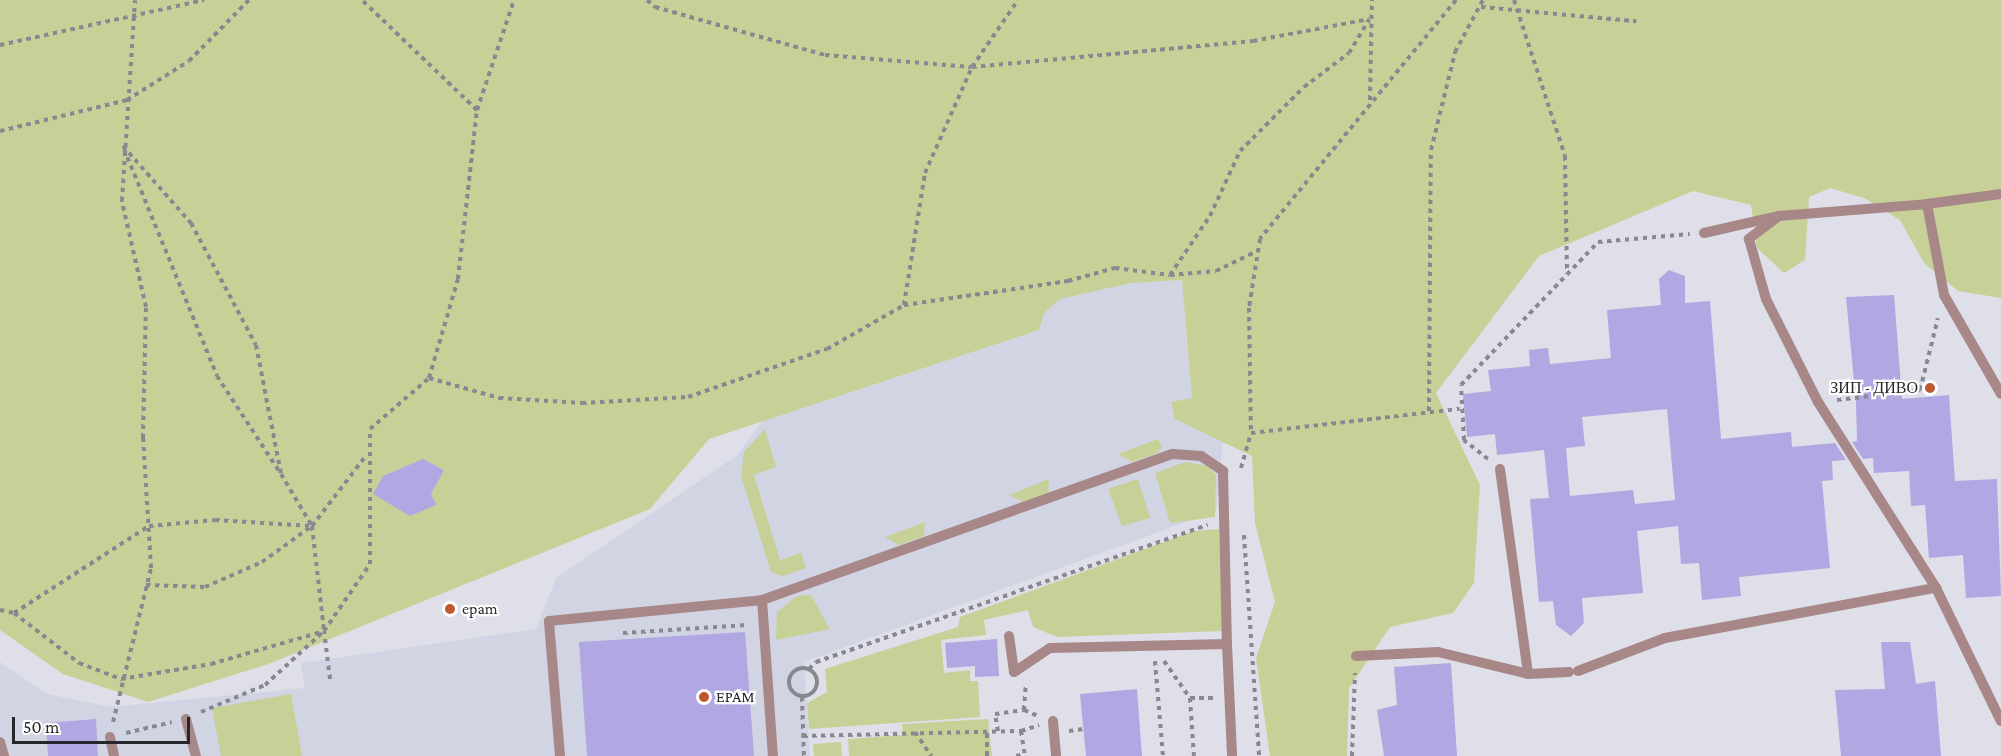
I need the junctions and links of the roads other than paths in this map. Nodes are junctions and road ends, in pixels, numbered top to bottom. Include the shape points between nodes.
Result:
1 (2001, 194) edge
2 (1927, 204) junction
3 (1779, 216) junction
4 (1704, 233) road end
5 (2001, 394) edge
6 (1500, 469) road end
7 (1936, 588) junction
8 (762, 600) junction
9 (1008, 636) dead end
10 (1227, 644) junction
11 (1356, 656) road end
12 (1528, 674) junction
13 (186, 719) road end
14 (2001, 721) edge
15 (1053, 722) dead end
16 (110, 736) road end
17 (0, 742) edge
18 (4, 756) edge
19 (114, 756) edge
20 (196, 756) edge
21 (560, 756) edge
22 (773, 756) edge
23 (1056, 756) edge
24 (1232, 756) edge

1 - 2 lane
2 - 3 lane
2 - 5 lane via 1944,295
3 - 4 lane
3 - 7 lane via 1749,239 1752,264 1818,402
6 - 12 lane
7 - 12 lane via 1665,638 1574,671
7 - 14 lane
8 - 10 lane via 1173,454 1201,456 1223,471
8 - 21 lane via 549,621
8 - 22 lane
9 - 10 lane via 1014,672 1050,648
10 - 24 lane
11 - 12 lane via 1438,652
13 - 20 lane
15 - 23 lane
16 - 19 lane
17 - 18 lane

